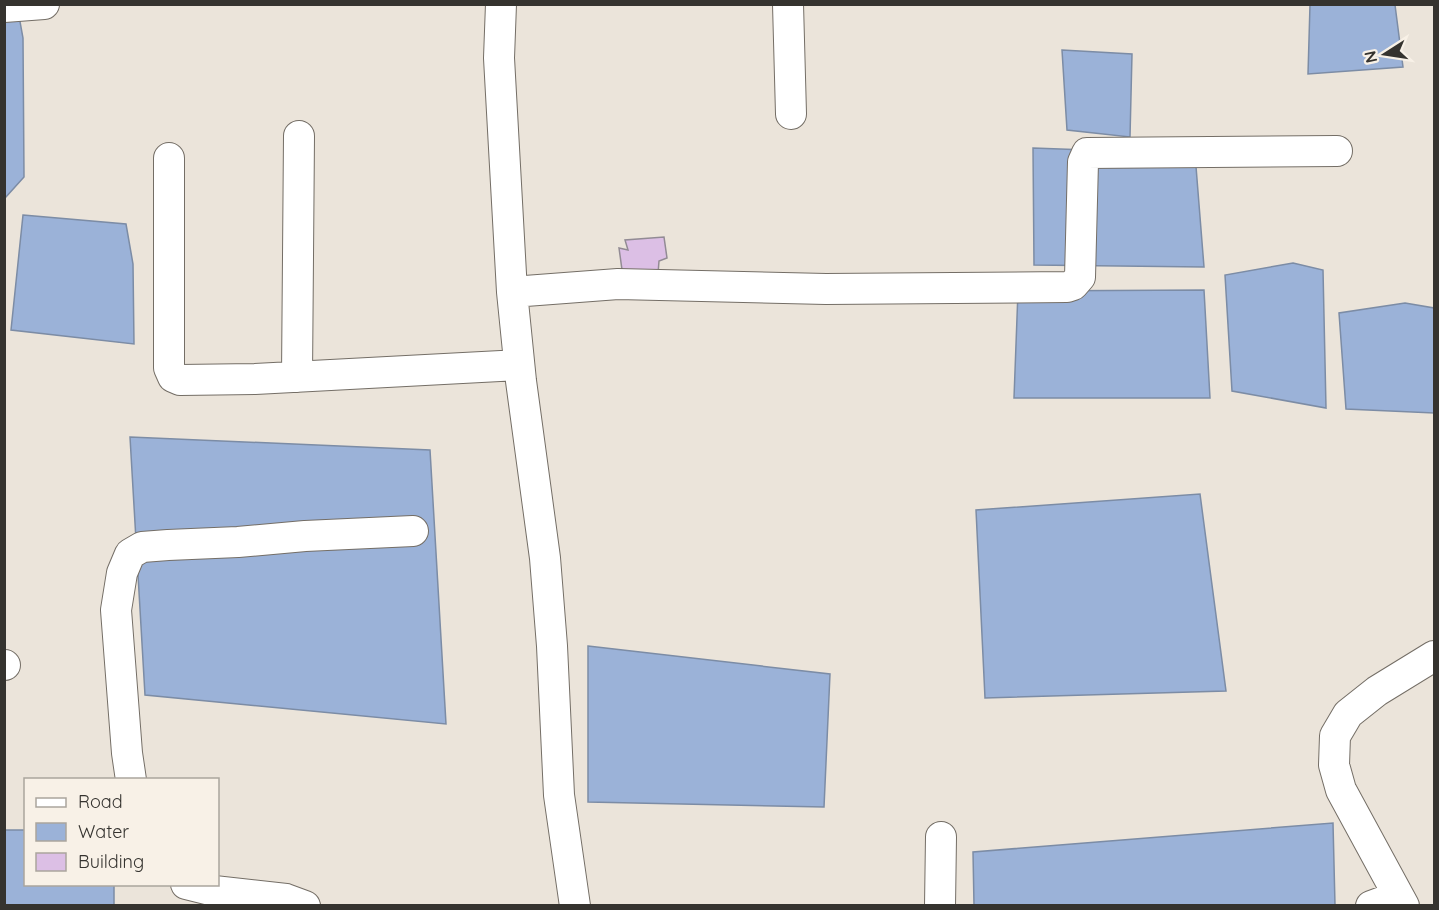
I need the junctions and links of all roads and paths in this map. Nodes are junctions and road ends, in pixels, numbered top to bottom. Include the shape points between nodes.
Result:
1 (44, 4) edge
2 (501, 4) edge
3 (788, 4) edge
4 (4, 7) edge
5 (791, 114) dead end
6 (299, 136) dead end
7 (1337, 151) dead end
8 (169, 158) dead end
9 (512, 292) junction
10 (519, 365) junction
11 (297, 377) junction
12 (413, 531) dead end
13 (1434, 656) edge
14 (131, 778) edge
15 (941, 837) dead end
16 (190, 886) edge
17 (1391, 902) edge
18 (305, 906) edge
19 (575, 906) edge
20 (940, 906) edge

1 - 4 street
2 - 9 street via 500,82
3 - 5 street
6 - 11 street
7 - 9 street via 1087,153 1083,162 1080,278 1067,287 826,289 618,284
8 - 11 street via 169,368 173,377
9 - 10 street
10 - 11 street
10 - 19 street via 545,558 558,795
12 - 14 street via 142,547 130,554 122,573 116,610
13 - 17 street via 1348,714 1335,736 1334,765 1341,790
15 - 20 street
16 - 18 street via 286,899

